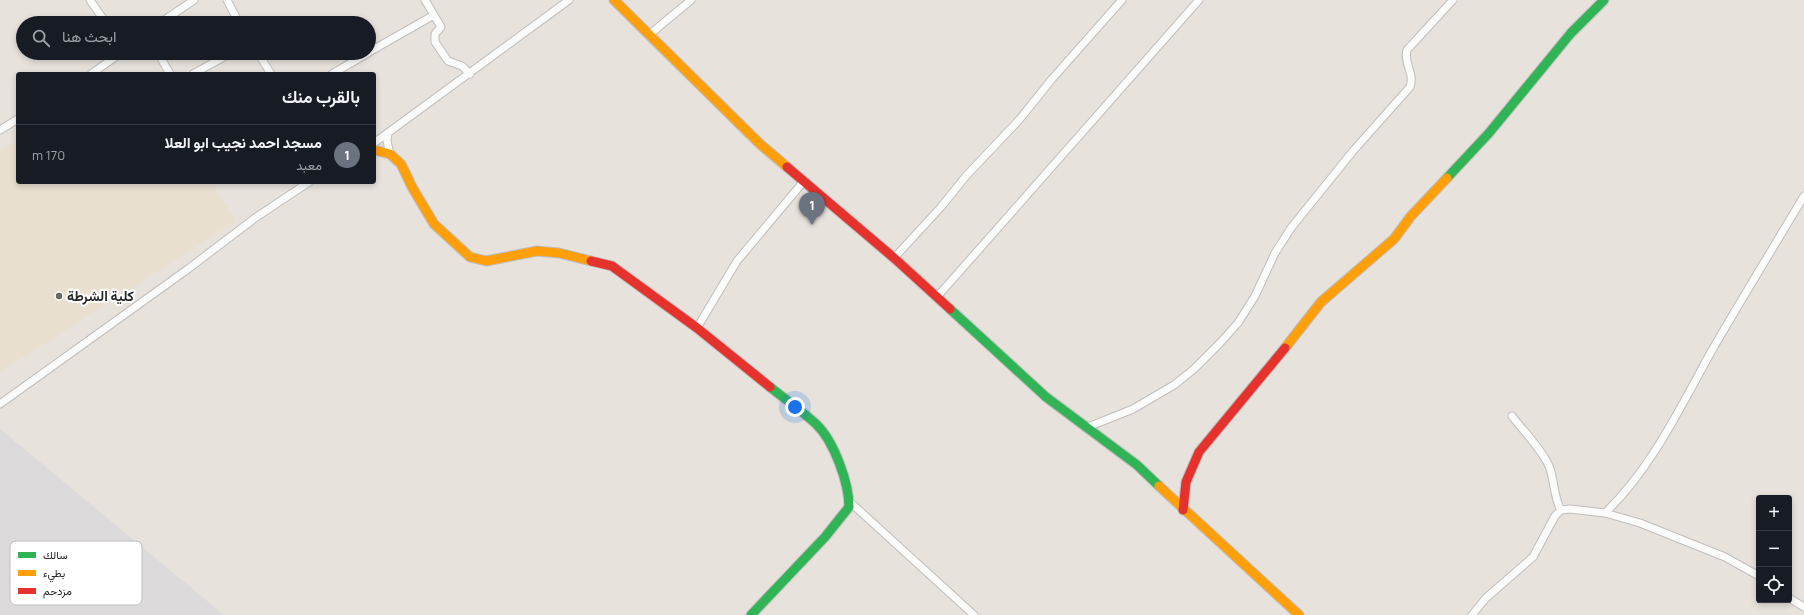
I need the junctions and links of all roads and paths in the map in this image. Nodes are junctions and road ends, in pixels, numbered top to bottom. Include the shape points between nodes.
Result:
1 (90, 0) edge
2 (194, 0) edge
3 (226, 0) edge
4 (425, 0) edge
5 (569, 0) edge
6 (614, 0) edge
7 (691, 0) edge
8 (1122, 0) edge
9 (1199, 0) edge
10 (1453, 0) edge
11 (1604, 0) edge
12 (434, 15) junction
13 (101, 16) edge
14 (170, 16) edge
15 (236, 16) edge
16 (648, 35) junction
17 (376, 48) edge
18 (111, 60) edge
19 (162, 60) edge
20 (218, 60) edge
21 (263, 60) edge
22 (356, 60) edge
23 (94, 72) edge
24 (169, 72) edge
25 (197, 72) edge
26 (271, 72) edge
27 (335, 72) edge
28 (470, 74) junction
29 (16, 120) edge
30 (0, 130) edge
31 (388, 133) junction
32 (376, 142) edge
33 (376, 150) edge
34 (390, 154) junction
35 (804, 181) junction
36 (306, 184) edge
37 (1804, 196) edge
38 (894, 258) junction
39 (937, 297) junction
40 (697, 328) junction
41 (0, 404) edge
42 (1512, 416) dead end
43 (1088, 427) junction
44 (850, 502) junction
45 (1183, 510) junction
46 (1561, 510) junction
47 (1604, 513) junction
48 (1756, 574) edge
49 (1792, 600) edge
50 (1804, 607) edge
51 (752, 615) edge
52 (974, 615) edge
53 (1299, 615) edge
54 (1472, 615) edge

1 - 13 street
2 - 14 street
3 - 15 street
4 - 12 street
5 - 28 street
6 - 16 street
7 - 16 street
8 - 38 street via 1019,120
9 - 39 street
10 - 43 street via 1407,50 1406,60 1412,78 1410,87 1343,163 1291,228 1275,253 1256,296 1238,323 1194,369 1174,385 1133,409
11 - 45 street via 1571,33 1489,132 1411,216 1394,239 1321,302 1199,452 1186,482
12 - 17 street
12 - 28 street via 441,27 435,34 435,42 448,62 462,66
16 - 35 street via 760,144
18 - 23 street
19 - 24 street
20 - 25 street
21 - 26 street
22 - 27 street
28 - 31 street
29 - 30 street
31 - 32 street
31 - 34 street
33 - 34 street
34 - 40 street via 401,164 434,224 470,258 486,261 537,251 559,253 612,266
35 - 38 street
35 - 40 street via 736,260
36 - 41 street via 255,218
37 - 47 street via 1730,319 1658,447 1619,499
38 - 39 street
39 - 43 street via 1046,397
40 - 44 street via 817,425 834,451
42 - 46 street via 1547,463
43 - 45 street via 1137,465
44 - 51 street via 846,512
44 - 52 street
45 - 53 street
46 - 47 street
46 - 54 street via 1547,528 1533,557 1492,593
47 - 48 street via 1640,522 1690,542
49 - 50 street

